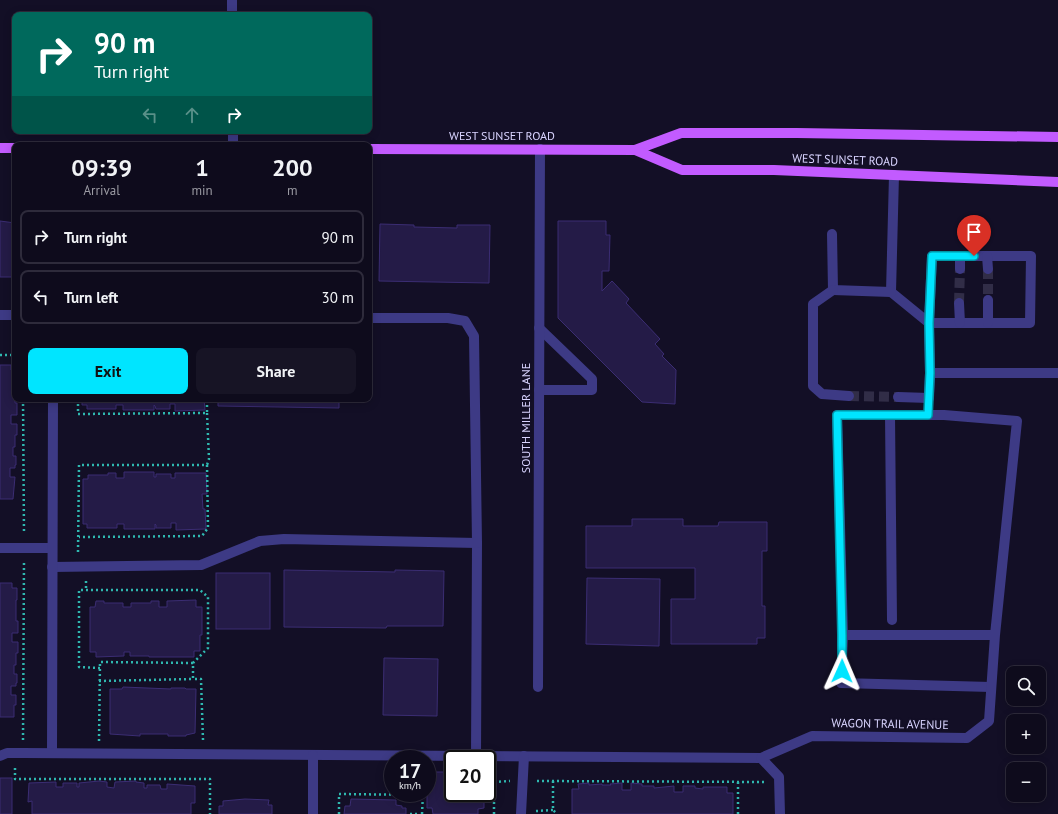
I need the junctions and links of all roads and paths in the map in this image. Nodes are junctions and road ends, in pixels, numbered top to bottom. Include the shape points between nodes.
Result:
1 (232, 0) edge
2 (232, 12) edge
3 (1058, 137) edge
4 (0, 148) edge
5 (12, 148) edge
6 (372, 149) edge
7 (540, 149) junction
8 (635, 150) junction
9 (894, 175) junction
10 (1058, 182) edge
11 (832, 234) dead end
12 (960, 256) junction
13 (987, 256) junction
14 (960, 269) tunnel mouth
15 (988, 269) tunnel mouth
16 (833, 290) junction
17 (891, 292) junction
18 (988, 300) tunnel mouth
19 (960, 303) tunnel mouth
20 (0, 315) edge
21 (12, 316) edge
22 (372, 318) edge
23 (929, 323) junction
24 (960, 323) junction
25 (988, 323) junction
26 (539, 328) junction
27 (0, 355) edge
28 (12, 355) edge
29 (930, 373) junction
30 (1058, 373) edge
31 (539, 390) junction
32 (849, 396) tunnel mouth
33 (898, 397) tunnel mouth
34 (929, 398) junction
35 (23, 402) edge
36 (52, 402) edge
37 (78, 402) edge
38 (207, 402) edge
39 (207, 413) junction
40 (890, 415) junction
41 (928, 415) junction
42 (207, 465) junction
43 (78, 537) junction
44 (476, 543) junction
45 (0, 548) edge
46 (24, 548) junction
47 (52, 548) junction
48 (52, 567) junction
49 (78, 567) junction
50 (892, 620) dead end
51 (842, 635) junction
52 (995, 635) junction
53 (193, 664) junction
54 (100, 668) junction
55 (193, 679) junction
56 (99, 681) junction
57 (538, 687) dead end
58 (991, 687) junction
59 (476, 750) edge
60 (19, 752) junction
61 (52, 753) junction
62 (99, 753) junction
63 (204, 754) junction
64 (313, 755) junction
65 (0, 756) edge
66 (444, 756) edge
67 (496, 756) edge
68 (524, 756) junction
69 (761, 758) junction
70 (522, 781) junction
71 (553, 781) junction
72 (496, 782) edge
73 (738, 782) junction
74 (779, 782) junction
75 (384, 794) edge
76 (423, 802) edge
77 (494, 802) edge
78 (210, 814) edge
79 (313, 814) edge
80 (339, 814) edge
81 (410, 814) edge
82 (418, 814) edge
83 (422, 814) edge
84 (494, 814) edge
85 (521, 814) edge
86 (557, 814) edge
87 (738, 814) edge
88 (780, 814) edge

1 - 2 street
3 - 8 main road, WEST SUNSET ROAD via 681,133
4 - 5 main road
6 - 7 main road, WEST SUNSET ROAD
7 - 8 main road, WEST SUNSET ROAD
7 - 26 street, SOUTH MILLER LANE
8 - 9 main road, WEST SUNSET ROAD via 682,170 774,170
9 - 10 main road, WEST SUNSET ROAD
9 - 17 street
11 - 16 street
12 - 13 street
12 - 14 street
12 - 23 street via 932,256
13 - 15 street
13 - 25 street via 1032,256 1030,323
16 - 17 street
16 - 32 street via 813,304 813,386 822,394
17 - 23 street
18 - 25 street
19 - 24 street
20 - 21 street
22 - 44 street via 448,318 465,321 474,336
23 - 24 street
23 - 29 street
24 - 25 street
26 - 31 street, SOUTH MILLER LANE
26 - 31 street via 592,378 592,390
27 - 28 path
29 - 30 street
29 - 34 street
31 - 57 street, SOUTH MILLER LANE
33 - 34 street
34 - 41 street
35 - 46 path
36 - 47 street
37 - 39 path via 78,414
38 - 39 path
39 - 42 path
40 - 41 street
40 - 50 street
40 - 51 street via 837,415
41 - 52 street via 1017,421
42 - 43 path via 208,528 202,536
42 - 43 path via 79,465
43 - 49 path
44 - 49 street via 284,539 260,541 201,565
44 - 59 street
45 - 46 street
46 - 47 street
46 - 60 path
47 - 48 street
48 - 49 street
48 - 61 street
51 - 52 street
51 - 58 street via 841,684
52 - 58 street
53 - 54 path via 100,662
53 - 54 path via 208,648 208,597 200,590 79,590 78,667
53 - 55 path
54 - 56 path
55 - 56 path
55 - 63 path via 201,679
56 - 62 path
58 - 69 street, WAGON TRAIL AVENUE via 989,721 967,738 812,736
60 - 61 street
60 - 65 street via 7,752
60 - 78 path via 15,779 210,779
61 - 62 street
62 - 63 street
63 - 64 street
64 - 66 street
64 - 79 street
67 - 68 street
68 - 69 street
68 - 70 street
69 - 74 street via 779,777
70 - 71 path
70 - 72 path
70 - 85 street
71 - 73 path
71 - 86 path via 553,810
73 - 74 path
73 - 87 path
74 - 88 street
75 - 80 path via 338,794
76 - 83 path
77 - 84 path
81 - 82 path

